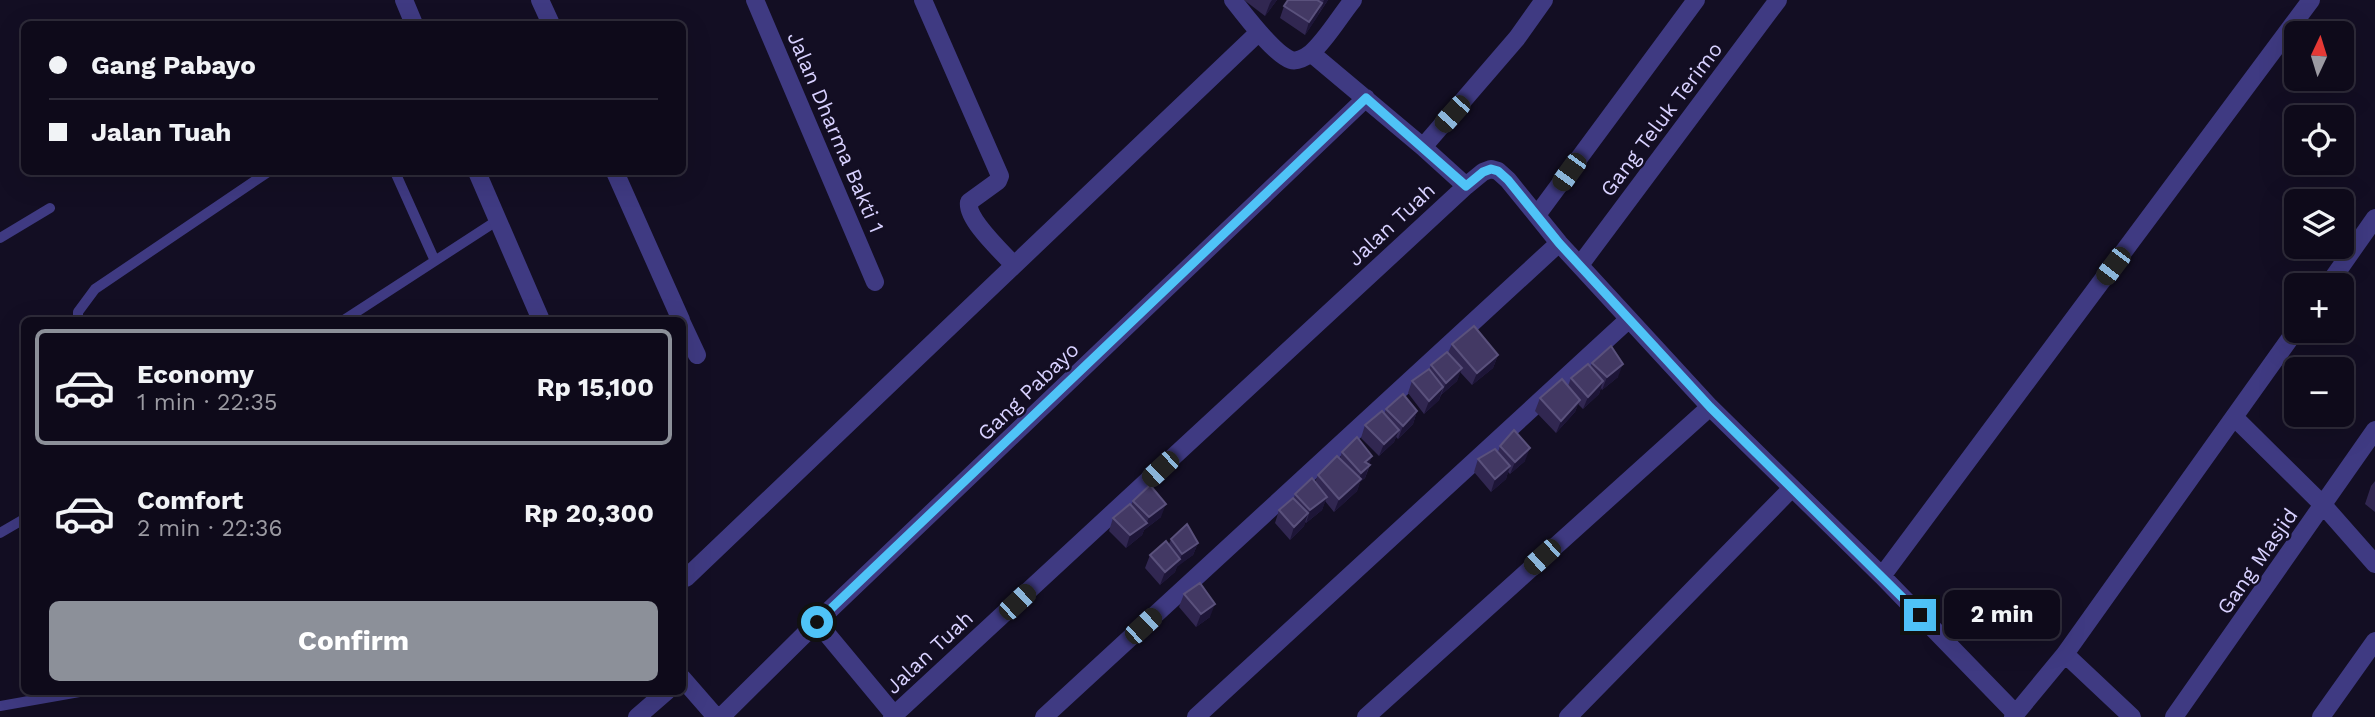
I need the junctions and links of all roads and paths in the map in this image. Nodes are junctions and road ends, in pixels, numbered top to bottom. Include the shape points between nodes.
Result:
1 (404, 0) edge
2 (540, 0) edge
3 (755, 0) edge
4 (923, 0) edge
5 (1233, 0) edge
6 (1353, 0) edge
7 (1544, 0) edge
8 (1696, 0) edge
9 (1778, 0) edge
10 (2311, 0) edge
11 (413, 21) edge
12 (550, 21) edge
13 (1259, 32) junction
14 (1304, 57) junction
15 (1366, 98) junction
16 (1423, 146) junction
17 (264, 175) edge
18 (396, 175) edge
19 (478, 175) edge
20 (616, 175) edge
21 (1466, 186) junction
22 (50, 208) dead end
23 (1537, 215) junction
24 (2375, 218) edge
25 (498, 220) junction
26 (0, 238) edge
27 (1559, 243) junction
28 (435, 261) junction
29 (1013, 264) junction
30 (1580, 265) junction
31 (2336, 273) edge
32 (875, 282) dead end
33 (78, 317) edge
34 (350, 317) edge
35 (540, 317) edge
36 (680, 317) edge
37 (1629, 319) junction
38 (686, 331) edge
39 (2287, 343) edge
40 (697, 355) dead end
41 (1710, 407) junction
42 (2235, 418) junction
43 (2375, 430) edge
44 (1793, 488) junction
45 (2323, 506) junction
46 (21, 521) edge
47 (0, 533) edge
48 (2375, 564) edge
49 (686, 576) edge
50 (1882, 576) junction
51 (817, 622) junction
52 (2375, 641) edge
53 (2065, 654) junction
54 (686, 683) edge
55 (38, 695) edge
56 (71, 695) edge
57 (662, 695) edge
58 (0, 706) edge
59 (2014, 715) edge
60 (894, 716) edge
61 (637, 717) edge
62 (716, 717) edge
63 (721, 717) edge
64 (1044, 717) edge
65 (1196, 717) edge
66 (1366, 717) edge
67 (1568, 717) edge
68 (2132, 717) edge
69 (2174, 717) edge
70 (2321, 717) edge

1 - 11 street
2 - 12 street
3 - 32 street, Jalan Dharma Bakti 1
4 - 29 street via 1000,176 968,207
5 - 13 street
6 - 14 street
7 - 16 street
8 - 23 street
9 - 30 street, Gang Teluk Terimo
10 - 50 street
13 - 14 street via 1291,60
13 - 29 street
14 - 15 street
15 - 16 street
15 - 51 street, Gang Pabayo
16 - 21 street
17 - 33 lane via 95,289
18 - 28 lane
19 - 25 street
20 - 36 street
21 - 23 street, Jalan Tuah via 1483,172 1498,171
21 - 60 street, Jalan Tuah
22 - 26 lane
23 - 27 street, Jalan Tuah
24 - 31 street
25 - 28 lane
25 - 35 street
27 - 30 street, Jalan Tuah
27 - 64 street
28 - 34 lane
29 - 49 street
30 - 37 street, Jalan Tuah
37 - 41 street, Jalan Tuah
37 - 65 street
38 - 40 street
39 - 42 street
41 - 44 street, Jalan Tuah
41 - 66 street
42 - 45 street
42 - 53 street
43 - 45 street, Gang Masjid
44 - 50 street, Jalan Tuah
44 - 67 street
45 - 48 street
45 - 69 street, Gang Masjid
46 - 47 lane
50 - 59 street, Jalan Tuah
51 - 60 street
51 - 63 street, Gang Pabayo
52 - 70 street
53 - 59 street
53 - 68 street
54 - 62 street
55 - 56 lane
55 - 58 lane
57 - 61 street

